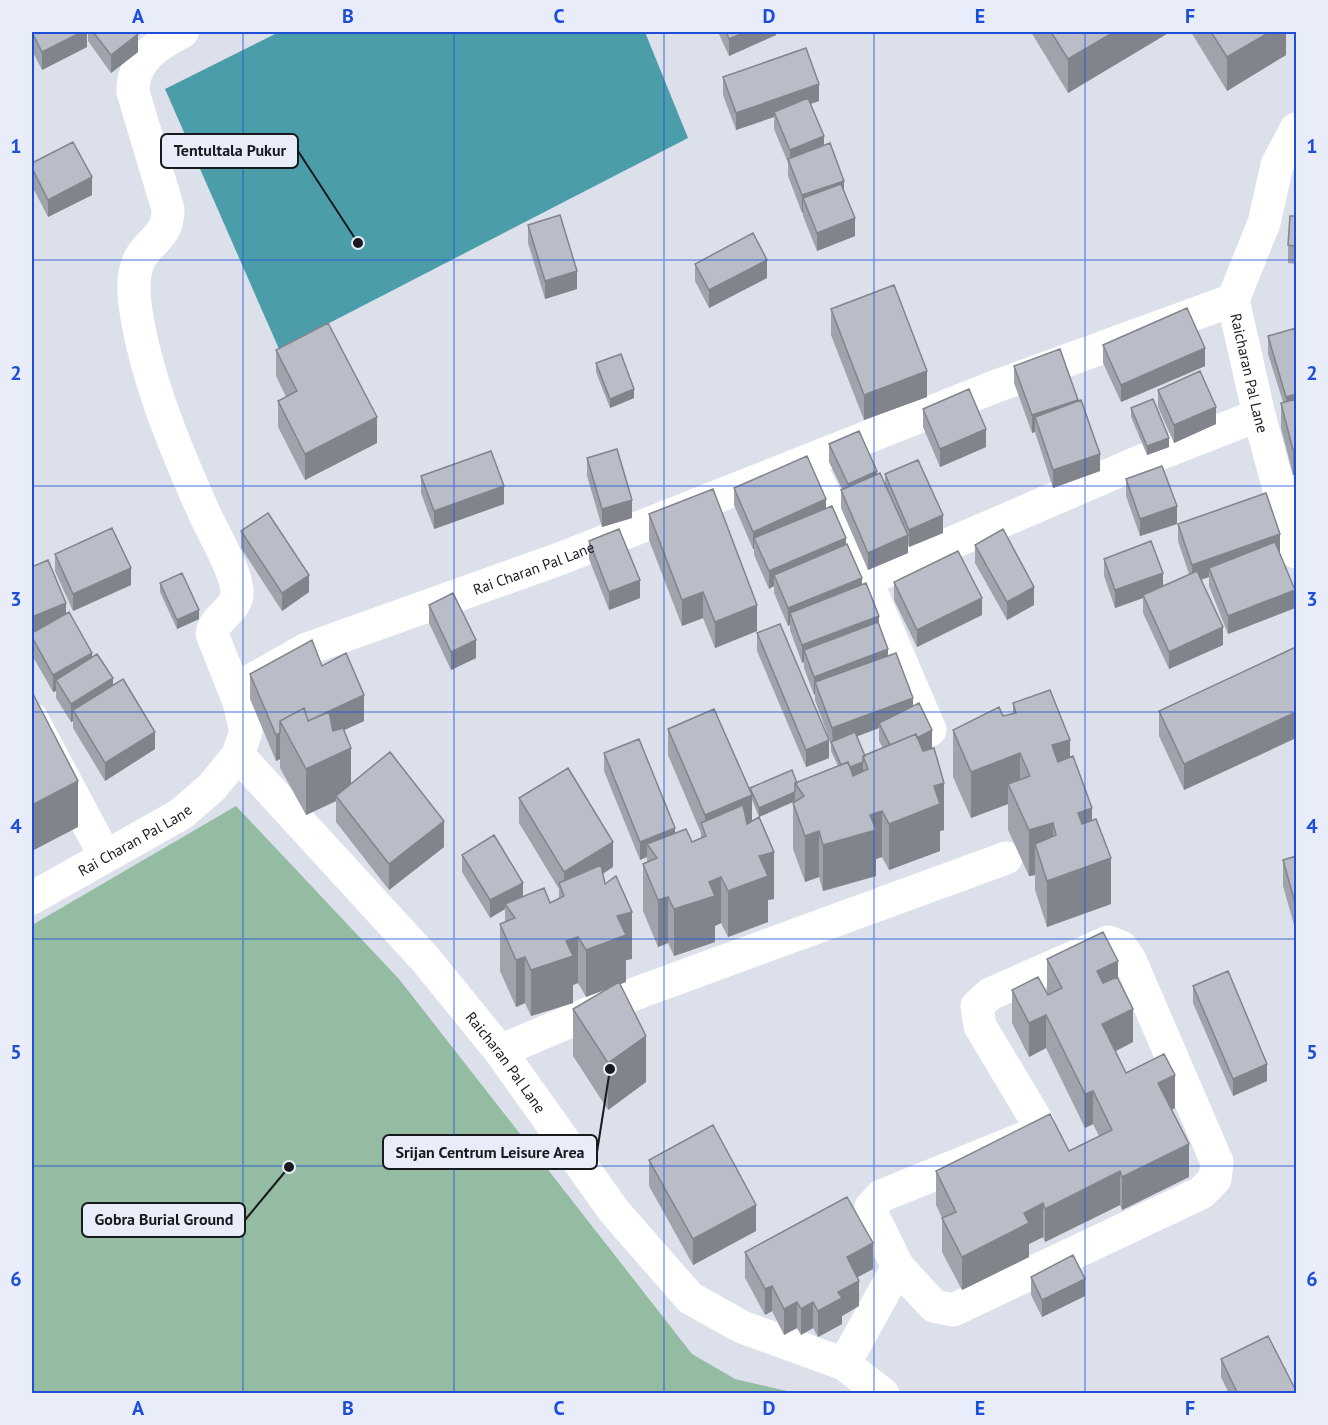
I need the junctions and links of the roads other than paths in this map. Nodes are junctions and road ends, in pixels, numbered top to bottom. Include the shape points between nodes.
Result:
1 (182, 32) edge
2 (1296, 129) edge
3 (1233, 300) junction
4 (1259, 415) junction
5 (808, 461) junction
6 (1296, 552) edge
7 (866, 580) junction
8 (238, 702) junction
9 (32, 719) edge
10 (930, 730) edge
11 (238, 755) junction
12 (104, 857) junction
13 (1006, 858) dead end
14 (32, 898) edge
15 (500, 1051) junction
16 (898, 1267) junction
17 (844, 1364) junction
18 (883, 1394) edge

1 - 8 street via 151,51 136,69 133,82 168,209 164,230 141,256 136,269 135,303 150,369 172,434 238,593 212,634
2 - 3 street, Raicharan Pal Lane via 1277,165 1264,223
3 - 4 street, Raicharan Pal Lane
3 - 5 street, Rai Charan Pal Lane via 994,387
4 - 6 street, Raicharan Pal Lane
4 - 7 street
5 - 7 street
5 - 8 street, Rai Charan Pal Lane via 562,558 307,650 243,685
7 - 10 street
8 - 11 street, Rai Charan Pal Lane via 246,732
9 - 12 street
11 - 12 street, Rai Charan Pal Lane via 212,787 181,814
11 - 15 street, Raicharan Pal Lane via 426,960
12 - 14 street, Rai Charan Pal Lane
13 - 15 street via 637,993
15 - 17 street, Raicharan Pal Lane via 614,1211 690,1298 742,1327
16 - 16 street via 934,1305 953,1310 1201,1193 1215,1179 1217,1162 1121,947 1108,942 990,994 978,1006 980,1026 1038,1123 1029,1136 881,1196 872,1207 874,1218
16 - 17 street
17 - 18 street, Raicharan Pal Lane

